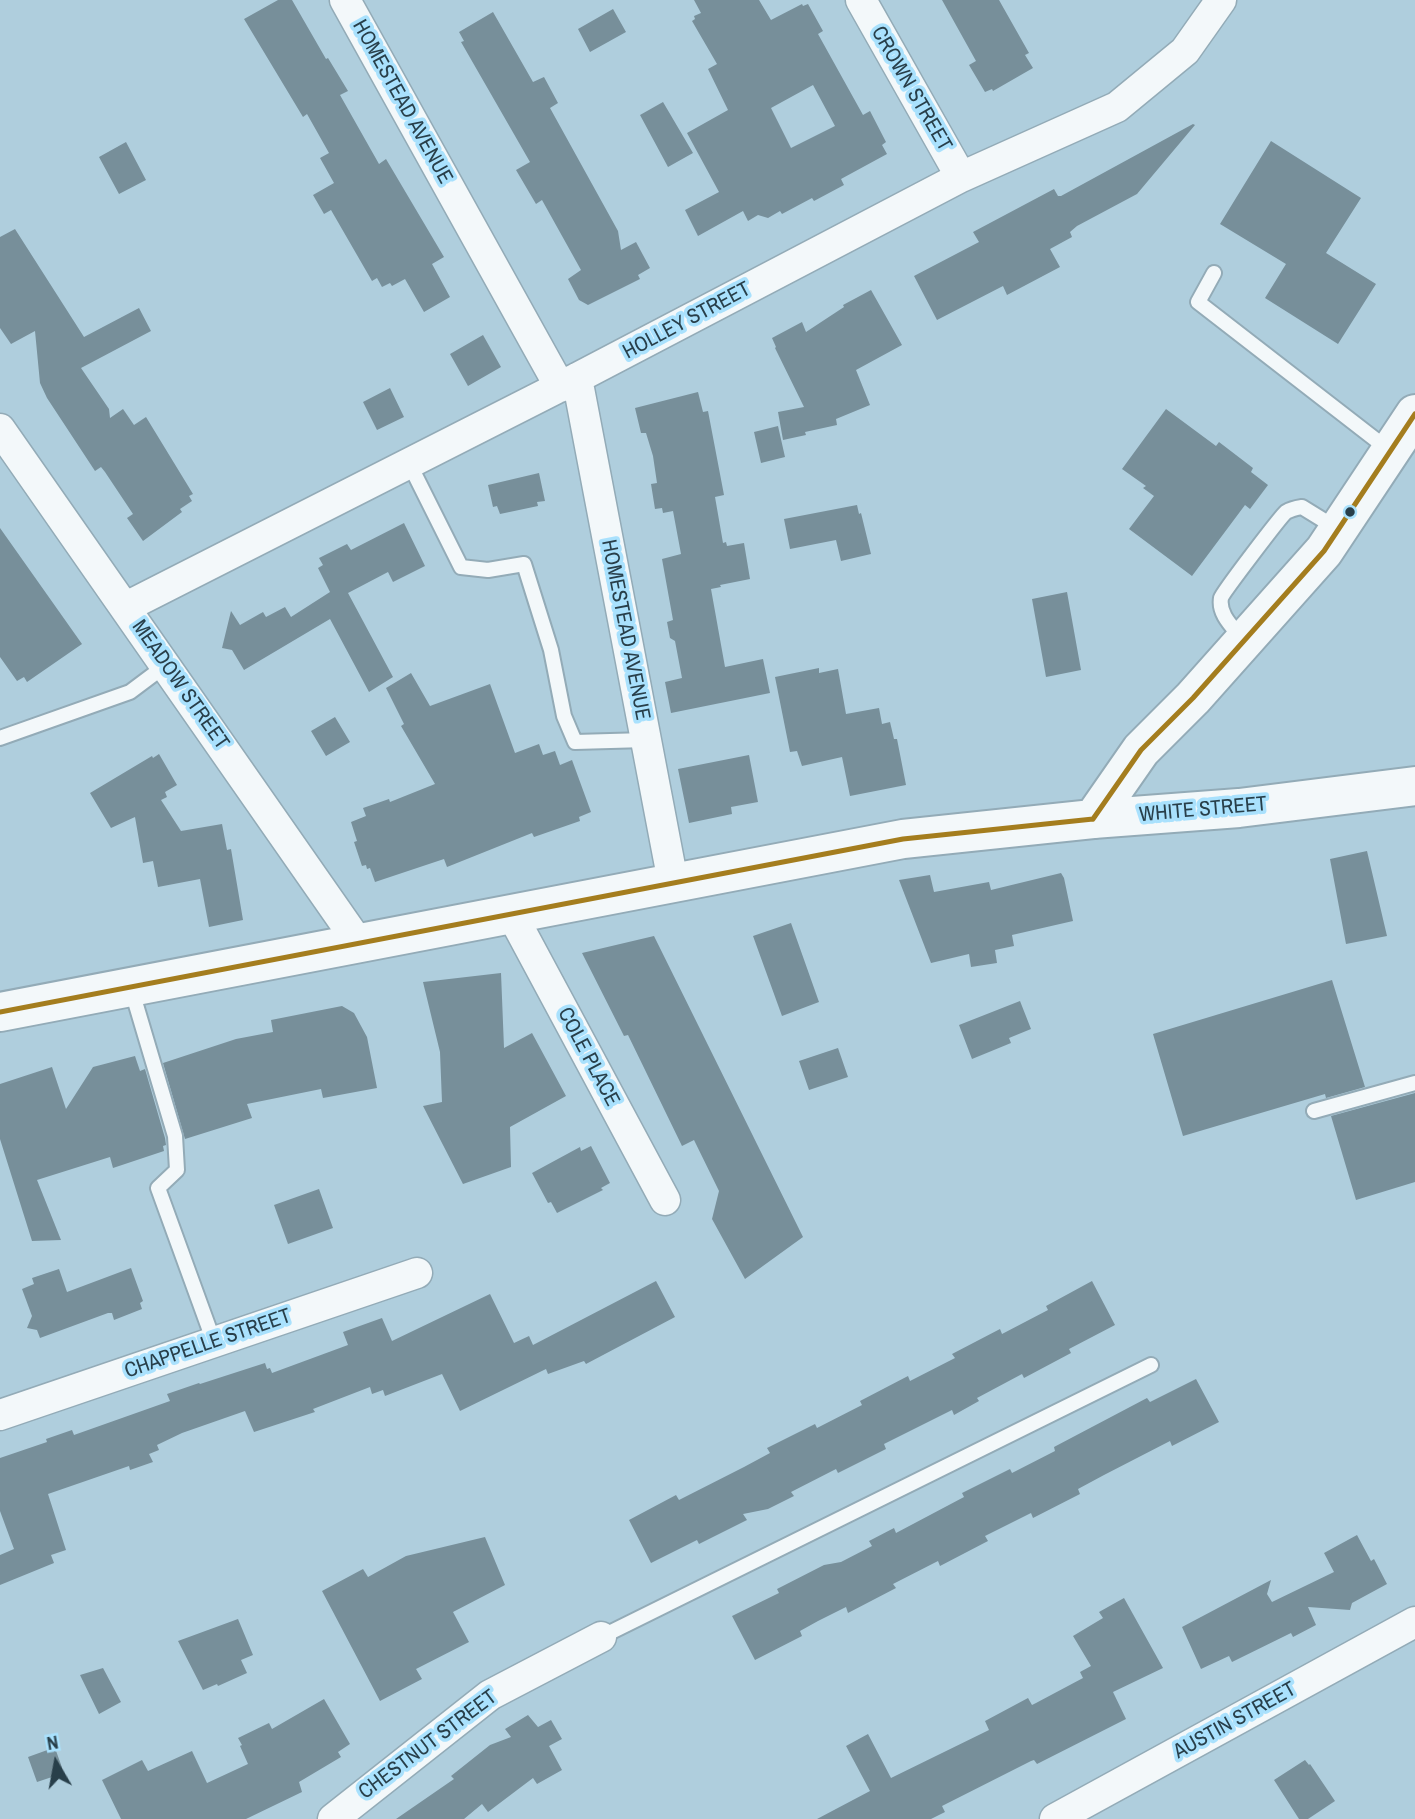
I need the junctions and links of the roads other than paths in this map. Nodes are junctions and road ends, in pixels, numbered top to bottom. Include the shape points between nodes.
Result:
1 (345, 0) edge
2 (861, 0) edge
3 (1220, 0) edge
4 (961, 177) junction
5 (1214, 273) dead end
6 (568, 383) junction
7 (1415, 414) edge
8 (0, 429) edge
9 (1390, 451) junction
10 (409, 463) junction
11 (1338, 530) junction
12 (126, 607) junction
13 (1244, 641) junction
14 (166, 665) junction
15 (0, 738) edge
16 (646, 740) junction
17 (1415, 786) edge
18 (1093, 819) junction
19 (673, 882) junction
20 (511, 913) junction
21 (358, 942) junction
22 (130, 986) junction
23 (0, 1012) edge
24 (1415, 1083) edge
25 (1314, 1111) dead end
26 (665, 1200) dead end
27 (417, 1273) dead end
28 (214, 1342) junction
29 (1151, 1365) dead end
30 (0, 1415) edge
31 (1415, 1622) edge
32 (601, 1637) joint
33 (1092, 1811) edge
34 (333, 1819) edge
35 (1055, 1819) edge

1 - 6 street, HOMESTEAD AVENUE
2 - 4 street, CROWN STREET
3 - 4 street, HOLLEY STREET via 1185,51 1117,107
4 - 6 street, HOLLEY STREET
5 - 9 lane via 1198,302
6 - 10 street, HOLLEY STREET
6 - 16 street, HOMESTEAD AVENUE
7 - 9 main road
8 - 12 street, MEADOW STREET
9 - 11 main road
10 - 12 street, HOLLEY STREET
10 - 16 lane via 461,567 488,570 524,564 575,742
11 - 13 main road
11 - 13 lane via 1301,507 1284,514 1221,600 1223,615
12 - 14 street, MEADOW STREET
13 - 18 main road via 1141,750
14 - 15 lane via 130,692
14 - 21 street, MEADOW STREET
16 - 19 street, HOMESTEAD AVENUE
17 - 18 main road, WHITE STREET
18 - 19 main road, WHITE STREET via 903,839
19 - 20 main road, WHITE STREET
20 - 21 main road, WHITE STREET
20 - 26 street, COLE PLACE
21 - 22 main road, WHITE STREET
22 - 23 main road, WHITE STREET
22 - 28 lane via 175,1136 177,1170 158,1188
24 - 25 lane
27 - 28 street, CHAPPELLE STREET
28 - 30 street, CHAPPELLE STREET
29 - 32 lane
31 - 33 street, AUSTIN STREET
32 - 34 street, CHESTNUT STREET via 490,1695
33 - 35 street, AUSTIN STREET

